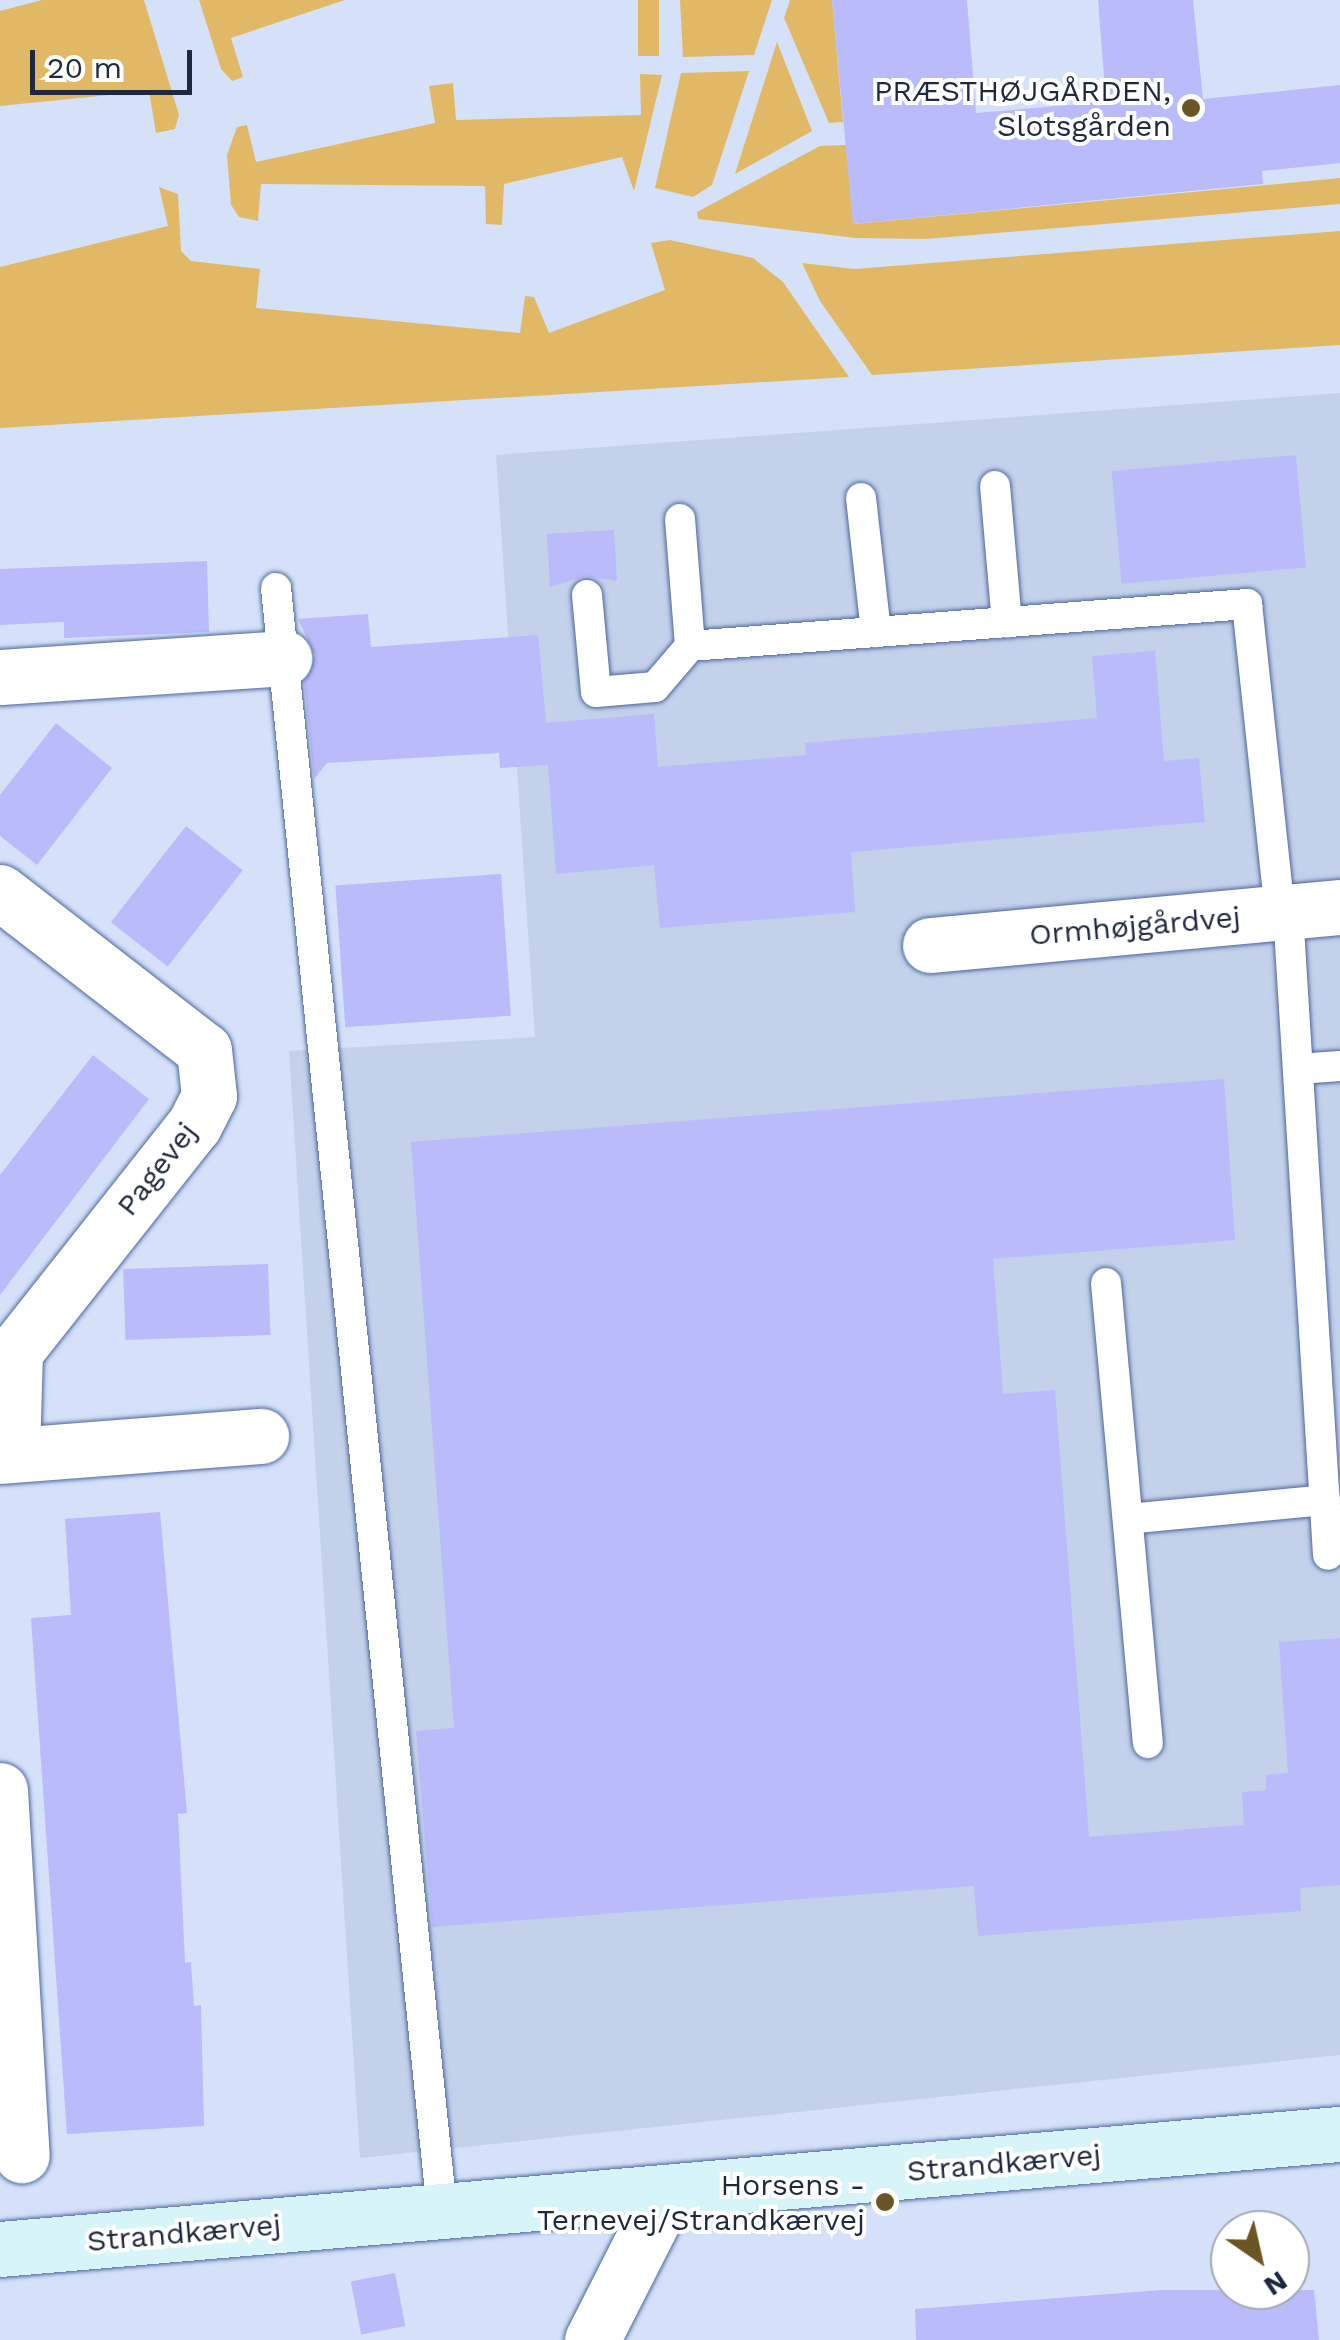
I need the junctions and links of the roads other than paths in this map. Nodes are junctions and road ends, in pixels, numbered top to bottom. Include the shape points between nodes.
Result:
1 (995, 486) dead end
2 (861, 498) dead end
3 (680, 519) dead end
4 (276, 588) dead end
5 (587, 595) dead end
6 (1008, 622) junction
7 (876, 632) junction
8 (690, 646) junction
9 (284, 658) junction
10 (0, 677) edge
11 (0, 892) edge
12 (1303, 911) edge
13 (930, 945) dead end
14 (1340, 1066) edge
15 (1298, 1068) junction
16 (1106, 1283) dead end
17 (261, 1436) dead end
18 (6, 1455) edge
19 (1325, 1500) junction
20 (1128, 1519) junction
21 (1328, 1556) dead end
22 (1148, 1743) dead end
23 (0, 1790) edge
24 (1340, 2134) edge
25 (22, 2154) dead end
26 (667, 2192) junction
27 (442, 2211) junction
28 (0, 2249) edge
29 (592, 2340) edge

1 - 6 lane
2 - 7 lane
3 - 8 lane
4 - 9 lane
5 - 8 lane via 596,692 656,687
6 - 7 lane
6 - 12 lane via 1247,604
7 - 8 lane
9 - 10 street
9 - 27 lane
11 - 18 street, Pagevej via 204,1050 209,1096 194,1126 16,1352
12 - 13 street, Ormhøjgårdvej
12 - 15 lane
14 - 15 lane
15 - 19 lane
16 - 20 lane
17 - 18 street, Pagevej
19 - 20 lane
19 - 21 lane
20 - 22 lane
23 - 25 street
24 - 26 main road, Strandkærvej
26 - 27 main road, Strandkærvej
26 - 29 street
27 - 28 main road, Strandkærvej

